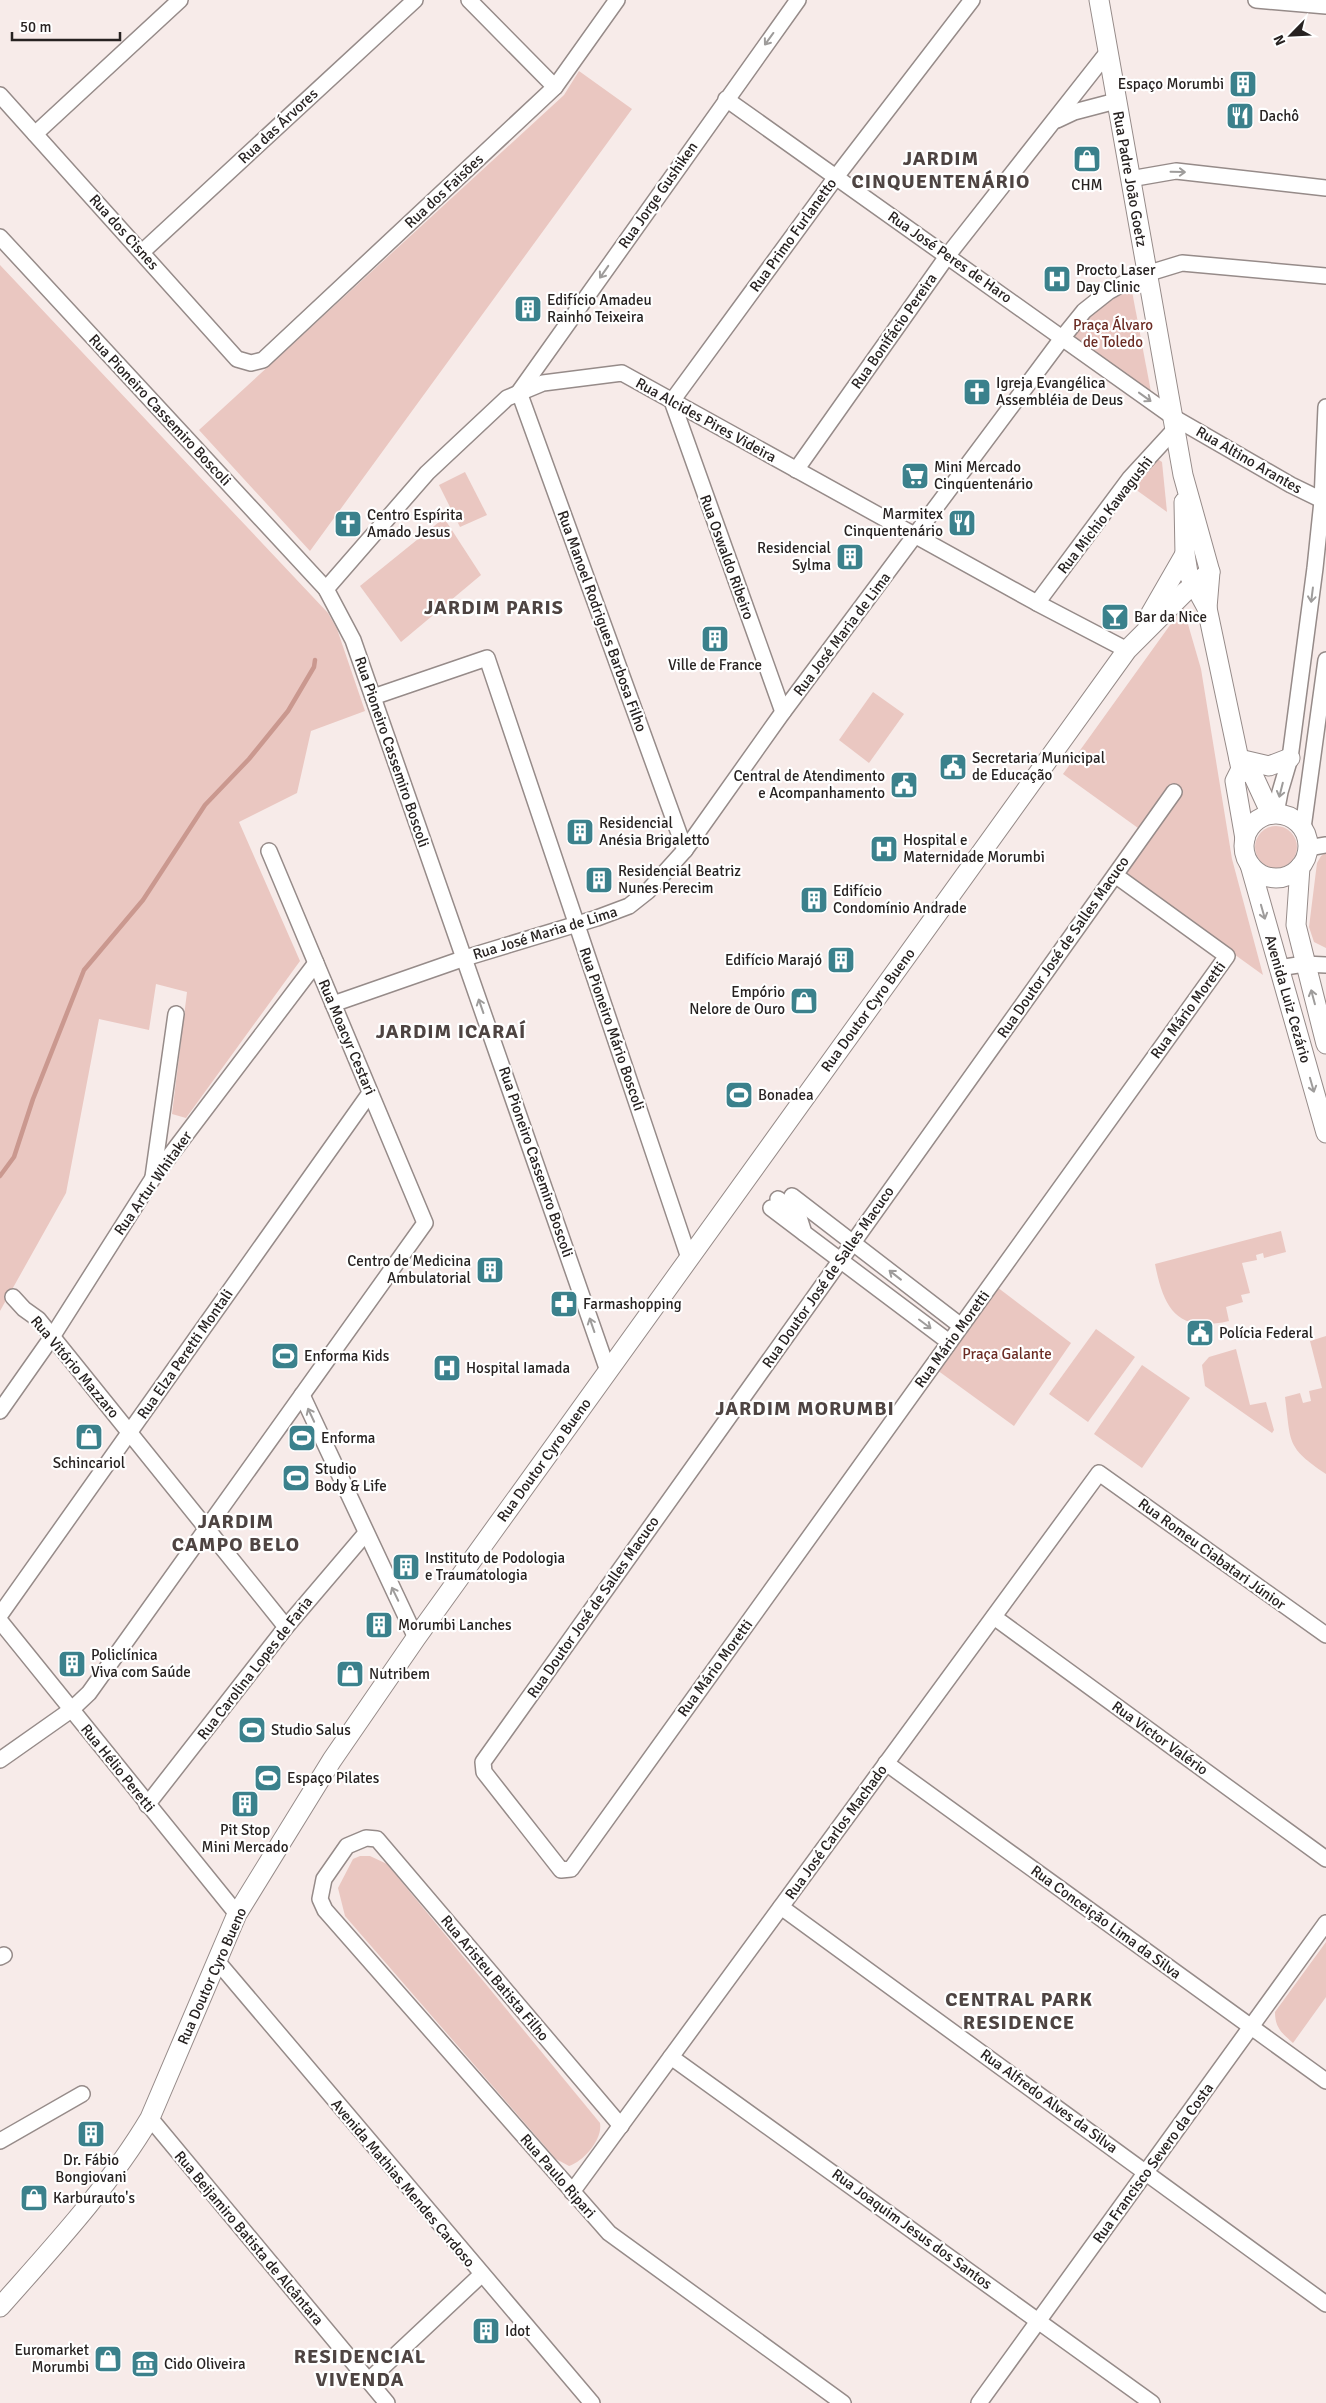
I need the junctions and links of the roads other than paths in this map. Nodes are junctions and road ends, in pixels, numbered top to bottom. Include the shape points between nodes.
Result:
1 (180, 0) edge
2 (415, 0) edge
3 (469, 0) edge
4 (617, 0) edge
5 (798, 0) edge
6 (972, 0) edge
7 (1099, 0) edge
8 (1256, 0) edge
9 (1326, 6) edge
10 (1108, 53) junction
11 (555, 87) junction
12 (0, 95) edge
13 (726, 99) junction
14 (1116, 101) junction
15 (1053, 122) junction
16 (35, 134) junction
17 (836, 177) junction
18 (1130, 179) junction
19 (1326, 188) edge
20 (0, 237) edge
21 (142, 252) junction
22 (948, 255) junction
23 (1147, 274) junction
24 (1326, 276) edge
25 (1064, 337) junction
26 (251, 364) joint
27 (519, 392) junction
28 (672, 401) junction
29 (1326, 407) edge
30 (1174, 423) junction
31 (796, 470) junction
32 (1183, 475) junction
33 (1324, 502) edge
34 (916, 536) junction
35 (1185, 554) junction
36 (1209, 563) junction
37 (1321, 569) edge
38 (1194, 584) junction
39 (326, 589) junction
40 (1037, 603) junction
41 (1207, 608) junction
42 (1131, 645) junction
43 (1326, 660) edge
44 (373, 697) junction
45 (783, 712) junction
46 (1290, 758) junction
47 (1240, 764) junction
48 (1174, 792) dead end
49 (1274, 814) junction
50 (1302, 828) junction
51 (1245, 839) junction
52 (1317, 846) edge
53 (685, 850) junction
54 (269, 851) dead end
55 (1250, 865) junction
56 (1300, 867) junction
57 (1115, 875) junction
58 (577, 925) junction
59 (465, 958) junction
60 (316, 963) junction
61 (1304, 964) junction
62 (1326, 965) edge
63 (1280, 968) junction
64 (333, 1004) junction
65 (176, 1014) dead end
66 (1326, 1044) edge
67 (370, 1093) junction
68 (1326, 1133) edge
69 (153, 1178) junction
70 (853, 1243) junction
71 (689, 1258) junction
72 (840, 1260) junction
73 (918, 1294) junction
74 (13, 1297) dead end
75 (906, 1309) junction
76 (961, 1326) junction
77 (52, 1337) junction
78 (950, 1342) junction
79 (608, 1371) junction
80 (302, 1395) junction
81 (0, 1411) edge
82 (129, 1433) junction
83 (1099, 1473) joint
84 (207, 1529) junction
85 (366, 1533) junction
86 (0, 1615) edge
87 (994, 1617) junction
88 (0, 1621) edge
89 (286, 1627) junction
90 (1326, 1635) edge
91 (416, 1638) junction
92 (71, 1710) junction
93 (0, 1760) edge
94 (886, 1763) junction
95 (147, 1805) junction
96 (366, 1838) joint
97 (1326, 1859) edge
98 (571, 1868) joint
99 (781, 1907) junction
100 (237, 1914) junction
101 (1326, 1923) edge
102 (217, 1961) junction
103 (1251, 2027) junction
104 (671, 2057) junction
105 (1326, 2081) edge
106 (82, 2094) dead end
107 (150, 2118) junction
108 (621, 2126) junction
109 (0, 2141) edge
110 (1146, 2172) junction
111 (572, 2192) junction
112 (481, 2275) junction
113 (1326, 2304) edge
114 (0, 2307) edge
115 (1039, 2320) junction
116 (368, 2381) junction
117 (587, 2402) edge
118 (387, 2403) edge
119 (843, 2403) edge
120 (979, 2403) edge
121 (1152, 2403) edge

1 - 16 street
2 - 21 street, Rua das Árvores
3 - 11 street
4 - 11 street, Rua dos Faisões
5 -> 13 street, Rua Jorge Gushiken
6 - 17 street, Rua Primo Furlanetto
7 - 10 street, Rua Padre João Goetz
8 - 9 street
10 - 14 street, Rua Padre João Goetz
10 - 15 street, Rua Bonifácio Pereira
11 - 26 street, Rua dos Faisões via 263,360
12 - 16 street, Rua dos Cisnes
13 - 17 street, Rua José Peres de Haro
13 -> 27 street, Rua Jorge Gushiken
14 - 15 street via 1074,112
14 - 18 street, Rua Padre João Goetz
15 - 22 street, Rua Bonifácio Pereira
16 - 21 street, Rua dos Cisnes
17 - 22 street, Rua José Peres de Haro
17 - 28 street, Rua Primo Furlanetto
18 -> 19 street via 1176,171
18 - 23 street, Rua Padre João Goetz
20 - 39 street, Rua Pioneiro Cassemiro Boscoli
21 - 26 street, Rua dos Cisnes via 237,359
22 - 25 street, Rua José Peres de Haro
22 - 31 street, Rua Bonifácio Pereira
23 - 24 street, Rua José Maria de Lima via 1182,263
23 - 25 street, Rua José Maria de Lima via 1108,292 1084,312
23 - 30 street, Rua Padre João Goetz
25 -> 30 street, Rua José Peres de Haro
25 - 34 street, Rua José Maria de Lima
27 - 28 street, Rua Alcides Pires Videira via 543,383 622,373
27 - 39 street, Rua Alcides Pires Videira via 493,410 427,473
27 - 53 street, Rua Manoel Rodrigues Barbosa Filho
28 - 31 street, Rua Alcides Pires Videira
28 - 45 street, Rua Oswaldo Ribeiro
29 - 33 street
30 - 32 street, Rua Padre João Goetz
30 - 33 street, Rua Altino Arantes
30 - 40 street, Rua Michio Kawagushi
31 - 34 street, Rua Alcides Pires Videira
32 - 35 street, Rua Padre João Goetz
32 - 36 street, Rua Padre João Goetz
33 - 37 street
34 - 40 street, Rua Alcides Pires Videira
34 - 45 street, Rua José Maria de Lima
35 - 36 street via 1196,551
35 - 38 street, Rua Padre João Goetz via 1188,573
35 - 42 street, Rua Doutor Cyro Bueno
36 - 38 street, Rua Doutor Cyro Bueno
36 - 41 street
37 -> 46 street
38 - 41 street
38 - 42 street, Rua Doutor Cyro Bueno
39 - 44 street, Rua Pioneiro Cassemiro Boscoli via 354,640
40 - 42 street, Rua Alcides Pires Videira
41 - 47 street
42 - 71 street, Rua Doutor Cyro Bueno
43 - 50 street
44 - 58 street, Rua Pioneiro Mário Boscoli via 487,658
44 - 59 street, Rua Pioneiro Cassemiro Boscoli
45 - 53 street, Rua José Maria de Lima
46 - 47 street via 1268,766
46 -> 49 street
47 - 49 street via 1253,775
47 - 51 street via 1235,781
48 - 57 street, Rua Doutor José de Salles Macuco
49 - 50 street via 1296,820
49 - 51 street via 1257,819 1248,829
50 - 52 street
51 - 55 street via 1245,853
52 - 56 street
53 - 58 street, Rua José Maria de Lima via 648,891 629,906
54 - 60 street, Rua Moacyr Cestari
55 - 56 street via 1257,872 1277,878
55 -> 63 street, Avenida Luiz Cezário
56 - 61 street, Avenida Luiz Cezário via 1296,925
57 - 70 street, Rua Doutor José de Salles Macuco
57 - 76 street, Rua Mário Moretti via 1227,956
58 - 59 street, Rua José Maria de Lima
58 - 71 street, Rua Pioneiro Mário Boscoli
59 - 64 street, Rua José Maria de Lima
79 -> 59 street, Rua Pioneiro Cassemiro Boscoli
60 - 64 street, Rua Moacyr Cestari
60 - 69 street, Rua Artur Whitaker
61 - 62 street
61 - 63 street
66 -> 61 street, Avenida Luiz Cezário
63 -> 68 street, Avenida Luiz Cezário
64 - 67 street, Rua Moacyr Cestari
65 - 69 street
67 - 80 street, Rua Moacyr Cestari via 425,1223
67 - 82 street, Rua Elza Peretti Montali
69 - 77 street, Rua Artur Whitaker
70 - 72 street, Rua Doutor José de Salles Macuco
70 - 72 street via 778,1199 798,1214 804,1233
73 -> 70 street
71 - 79 street, Rua Doutor Cyro Bueno
72 - 75 street
72 - 98 street, Rua Doutor José de Salles Macuco via 483,1762 484,1772 561,1870
73 - 75 street
73 - 76 street
74 - 77 street, Rua Vitório Mazzaro via 24,1310 34,1314
75 -> 78 street
76 - 78 street, Rua Mário Moretti
77 - 81 street, Rua Artur Whitaker
77 - 82 street, Rua Vitório Mazzaro
78 - 98 street, Rua Mário Moretti
79 - 91 street, Rua Doutor Cyro Bueno
80 - 84 street
85 -> 80 street
82 - 84 street, Rua Vitório Mazzaro
82 - 86 street, Rua Elza Peretti Montali
83 - 87 street, Rua José Carlos Machado
83 - 90 street, Rua Romeu Ciabatari Júnior
84 - 89 street, Rua Vitório Mazzaro
84 - 92 street via 90,1692
85 - 89 street, Rua Carolina Lopes de Faria
91 -> 85 street
87 - 94 street, Rua José Carlos Machado
87 - 97 street, Rua Victor Valério
88 - 92 street, Rua Hélio Peretti
89 - 95 street, Rua Carolina Lopes de Faria
91 - 100 street, Rua Doutor Cyro Bueno via 332,1760
92 - 93 street
92 - 95 street, Rua Hélio Peretti
94 - 99 street, Rua José Carlos Machado
94 - 103 street, Rua Conceição Lima da Silva
95 - 100 street, Rua Hélio Peretti
96 - 108 street, Rua Aristeu Batista Filho via 377,1839
96 - 111 street, Rua Paulo Ripari via 347,1846 324,1879 320,1899 335,1922
99 - 104 street, Rua José Carlos Machado
99 - 110 street, Rua Alfredo Alves da Silva
100 - 102 street, Rua Doutor Cyro Bueno
101 - 103 street, Rua Francisco Severo da Costa
102 - 107 street, Rua Doutor Cyro Bueno
102 - 112 street, Avenida Mathias Mendes Cardoso
103 - 105 street, Rua Conceição Lima da Silva
103 - 110 street, Rua Francisco Severo da Costa
104 - 108 street, Rua José Carlos Machado
104 - 115 street, Rua Joaquim Jesus dos Santos
106 - 109 street
107 - 114 street, Rua Doutor Cyro Bueno via 106,2182
107 - 116 street, Rua Beijamiro Batista de Alcântara
108 - 111 street, Rua José Carlos Machado
110 - 113 street, Rua Alfredo Alves da Silva
110 - 115 street, Rua Francisco Severo da Costa
111 - 119 street, Rua Paulo Ripari via 609,2232
112 - 116 street
112 - 117 street, Avenida Mathias Mendes Cardoso
115 - 120 street, Rua Francisco Severo da Costa
115 - 121 street, Rua Joaquim Jesus dos Santos
116 - 118 street, Rua Beijamiro Batista de Alcântara

